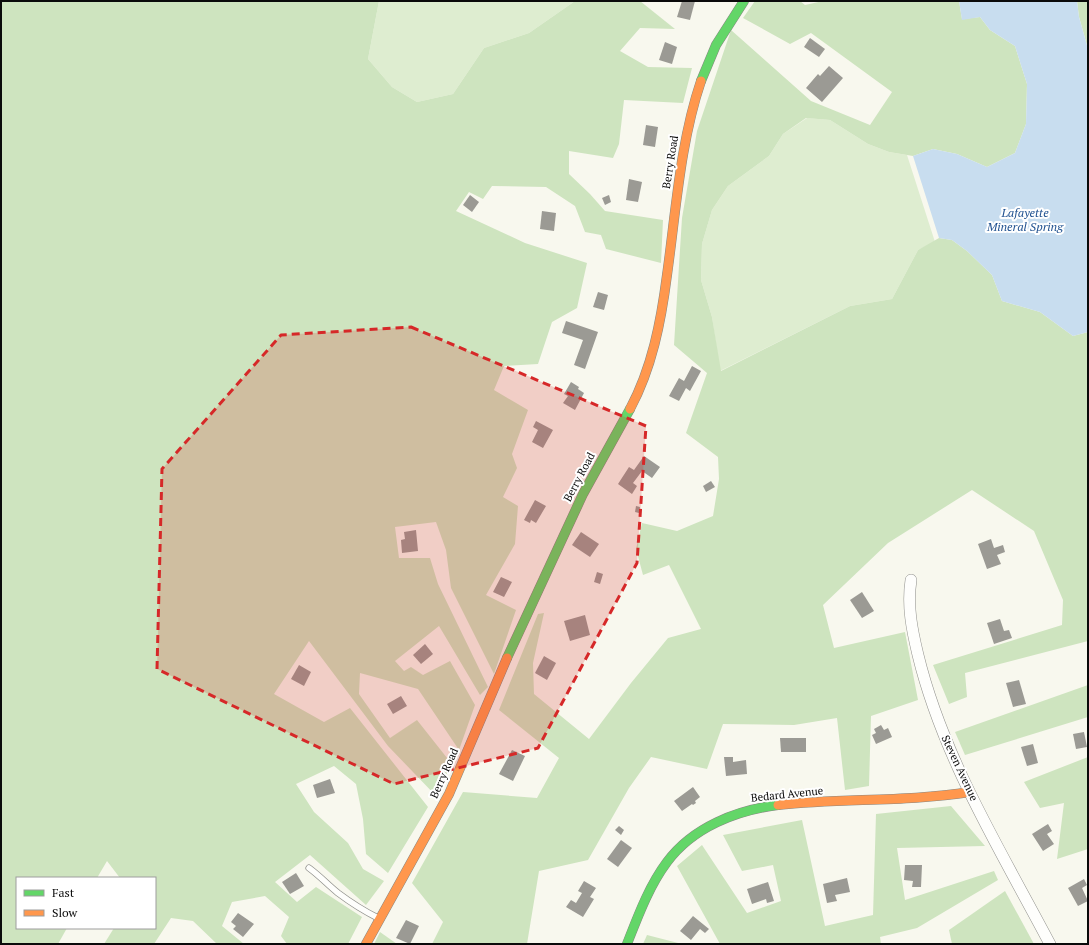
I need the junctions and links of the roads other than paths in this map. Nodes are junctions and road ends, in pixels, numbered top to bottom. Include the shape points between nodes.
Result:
1 (744, 1) edge
2 (911, 580) dead end
3 (970, 792) junction
4 (309, 868) dead end
5 (380, 919) junction
6 (366, 944) edge
7 (627, 944) edge
8 (1050, 944) edge

1 - 5 street, Berry Road via 714,48 694,99 662,311 648,370 637,396 583,494 513,643 449,794
2 - 3 street, Steven Avenue via 908,597 912,632 920,664 941,728
3 - 7 street, Bedard Avenue via 949,797 760,807 735,813 711,824 687,840 669,859 655,880
3 - 8 street, Steven Avenue
4 - 5 lane via 337,892
5 - 6 street, Berry Road

